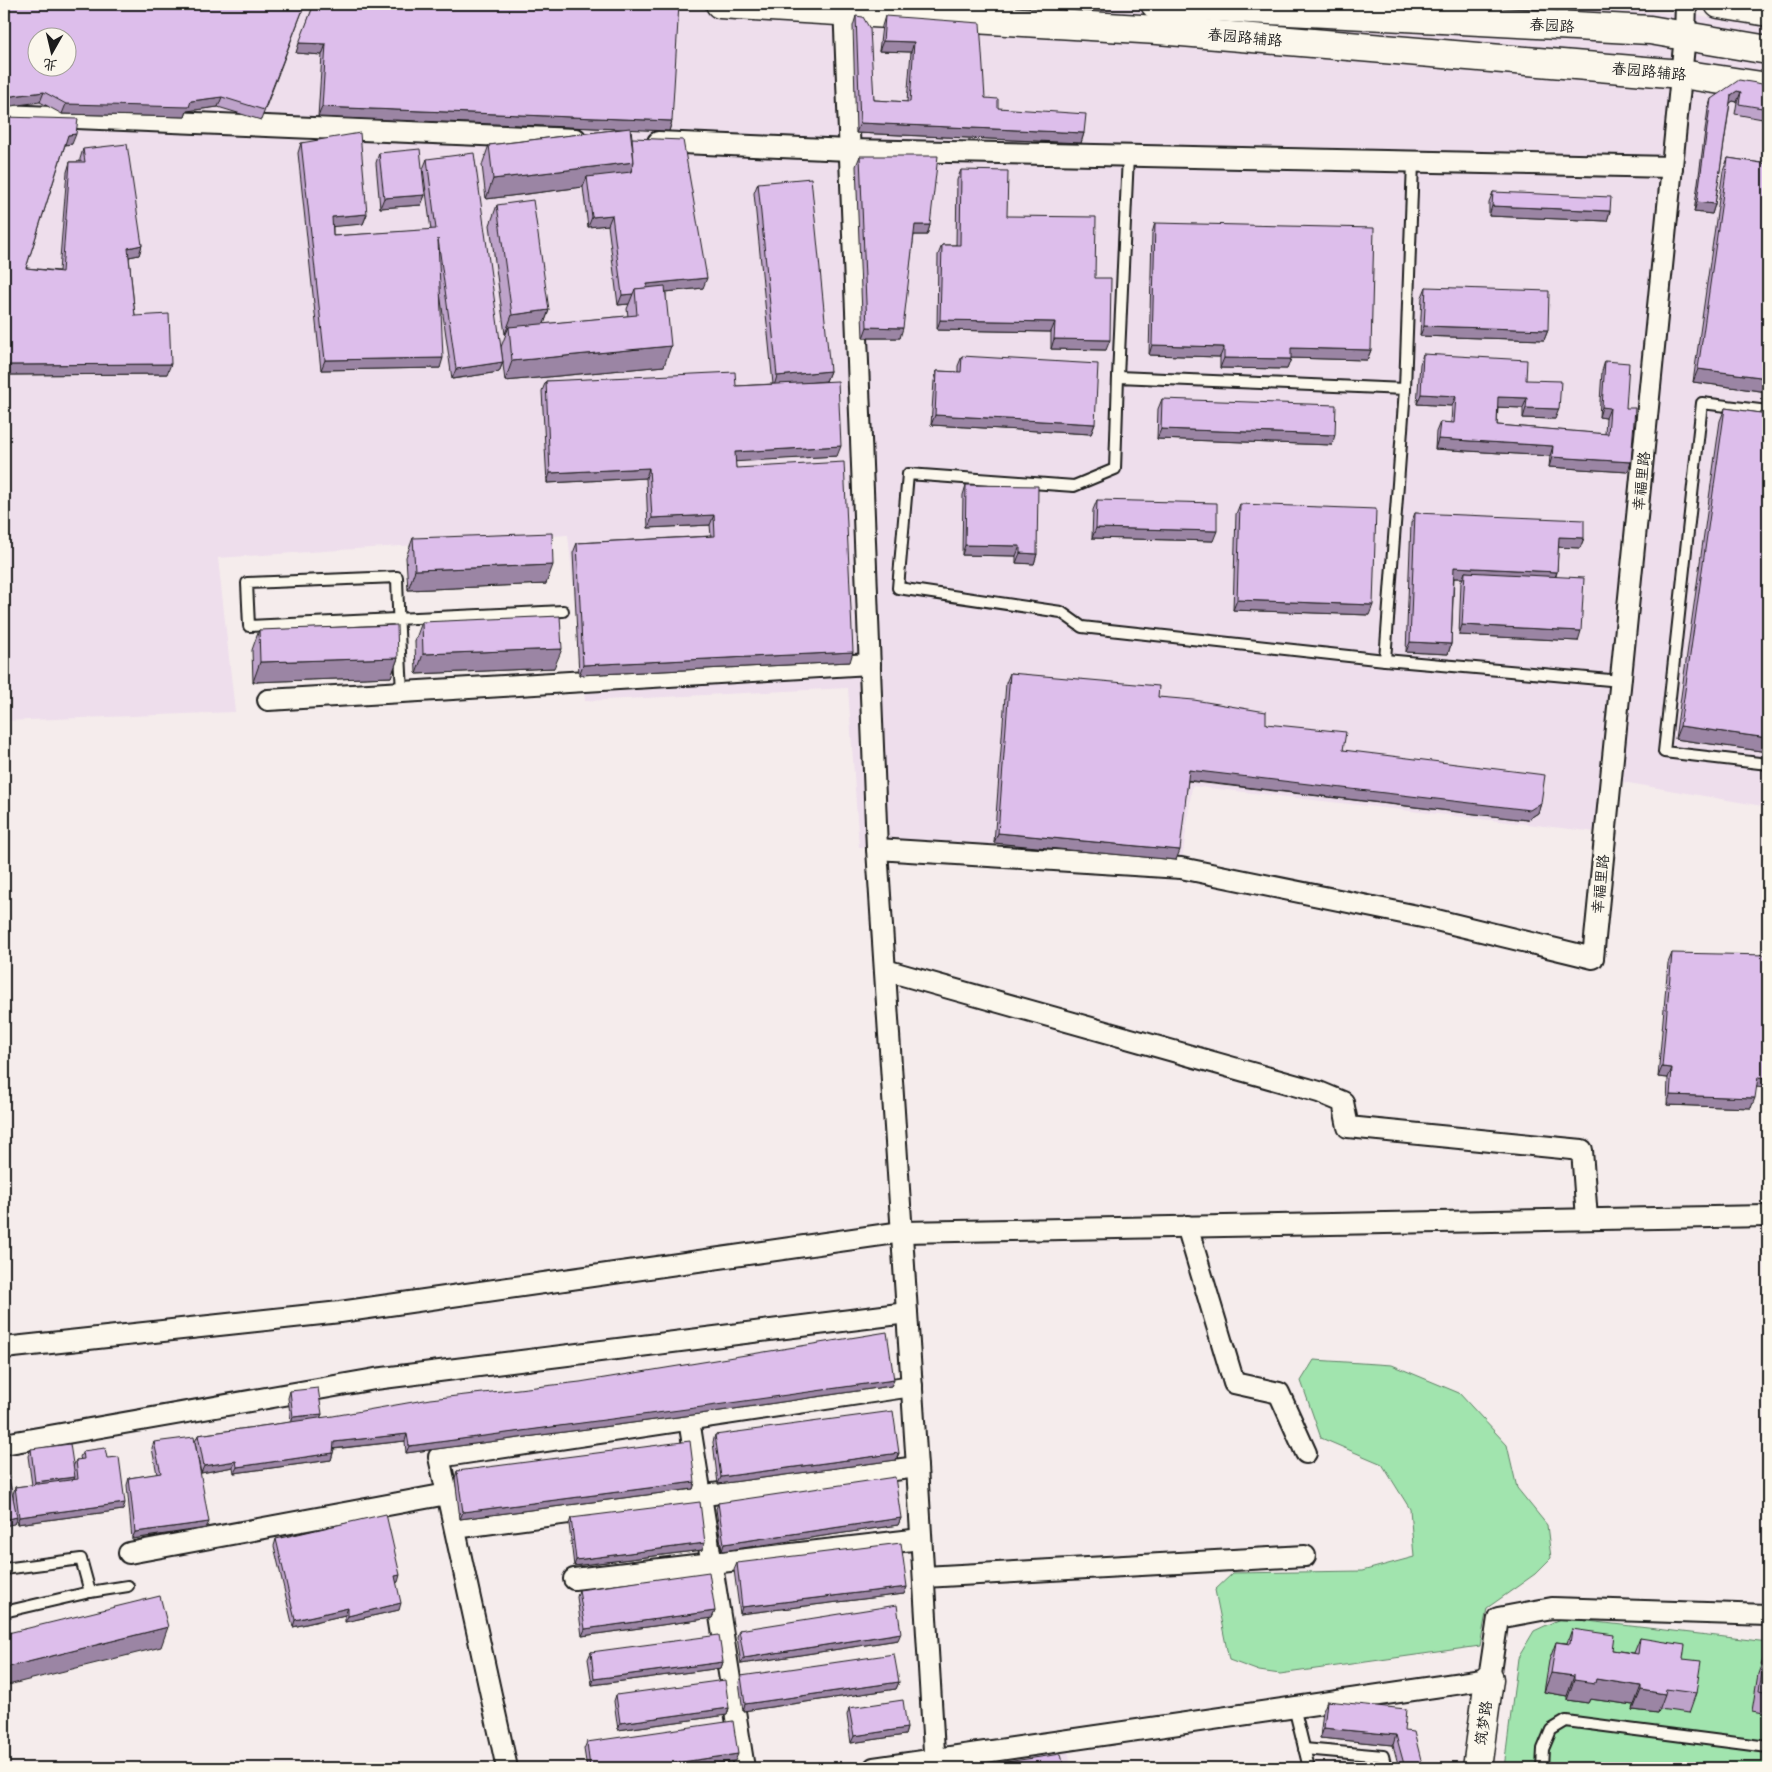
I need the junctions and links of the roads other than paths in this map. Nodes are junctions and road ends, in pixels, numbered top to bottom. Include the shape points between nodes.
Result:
1 (720, 4) edge
2 (1155, 4) edge
3 (1686, 4) edge
4 (1719, 4) edge
5 (844, 7) edge
6 (1768, 12) edge
7 (1685, 36) junction
8 (1768, 50) edge
9 (1681, 74) junction
10 (1768, 87) edge
11 (4, 115) edge
12 (591, 139) edge
13 (640, 141) edge
14 (850, 150) junction
15 (1128, 156) junction
16 (1413, 162) junction
17 (1672, 167) junction
18 (1118, 377) junction
19 (1404, 389) junction
20 (1768, 411) edge
21 (564, 611) dead end
22 (399, 619) junction
23 (1385, 660) junction
24 (870, 664) junction
25 (1620, 680) junction
26 (402, 692) junction
27 (268, 700) dead end
28 (1768, 764) edge
29 (877, 849) junction
30 (885, 970) junction
31 (1768, 1216) edge
32 (1587, 1219) junction
33 (1187, 1226) junction
34 (902, 1232) junction
35 (907, 1313) junction
36 (4, 1348) edge
37 (912, 1386) junction
38 (689, 1420) junction
39 (4, 1444) edge
40 (1306, 1453) dead end
41 (917, 1467) junction
42 (447, 1494) junction
43 (701, 1495) junction
44 (455, 1528) junction
45 (921, 1539) junction
46 (129, 1553) dead end
47 (1305, 1556) dead end
48 (712, 1564) junction
49 (4, 1569) edge
50 (924, 1577) junction
51 (574, 1579) dead end
52 (128, 1586) dead end
53 (90, 1592) junction
54 (4, 1612) edge
55 (1768, 1615) edge
56 (1489, 1679) junction
57 (1294, 1707) junction
58 (1768, 1747) edge
59 (1304, 1749) junction
60 (934, 1764) edge
61 (507, 1768) edge
62 (744, 1768) edge
63 (874, 1768) edge
64 (1309, 1768) edge
65 (1386, 1768) edge
66 (1477, 1768) edge
67 (1542, 1768) edge

1 - 5 street, 春园路辅路
2 - 7 street, 春园路 via 1650,30
3 - 7 street, 幸福里路
4 - 6 street
5 - 9 street, 春园路辅路
5 - 14 street
7 - 8 street, 春园路
7 - 9 street, 幸福里路
9 - 10 street, 春园路辅路
9 - 17 street, 幸福里路
11 - 12 street
13 - 14 street
14 - 15 street
14 - 24 street
15 - 16 street
15 - 18 lane
16 - 17 street
16 - 19 lane
17 - 25 street, 幸福里路
18 - 19 lane
18 - 23 lane via 1115,468 1074,486 908,474 898,588 1061,612 1082,627
19 - 23 lane
20 - 28 lane via 1702,404 1664,752
21 - 22 lane
22 - 22 lane via 397,577 248,583 249,626
22 - 26 lane
23 - 25 lane
24 - 26 street
24 - 29 street
25 - 29 street, 幸福里路 via 1593,958 1432,919 1181,868
26 - 27 street
29 - 30 street
30 - 32 street via 1319,1092 1343,1102 1348,1126 1582,1150
30 - 34 street
31 - 32 street
32 - 33 street
33 - 34 street
33 - 40 street via 1234,1383 1278,1393
34 - 35 street
34 - 36 street via 340,1312
35 - 37 street
35 - 39 street via 374,1379
37 - 38 street
37 - 41 street
38 - 42 street via 439,1457
38 - 43 street
41 - 43 street
41 - 45 street
42 - 44 street
42 - 46 street
43 - 44 street
43 - 48 street
44 - 61 street
45 - 48 street
45 - 50 street
47 - 50 street
48 - 51 street
48 - 62 street
49 - 53 lane via 81,1559
50 - 60 street
52 - 53 lane
53 - 54 lane
55 - 56 street via 1552,1608 1498,1618
56 - 57 street
56 - 66 street, 筑梦路
57 - 59 lane
57 - 60 street
58 - 67 lane via 1566,1721 1551,1730 1543,1749
59 - 64 lane
59 - 65 lane via 1382,1756
60 - 63 street

